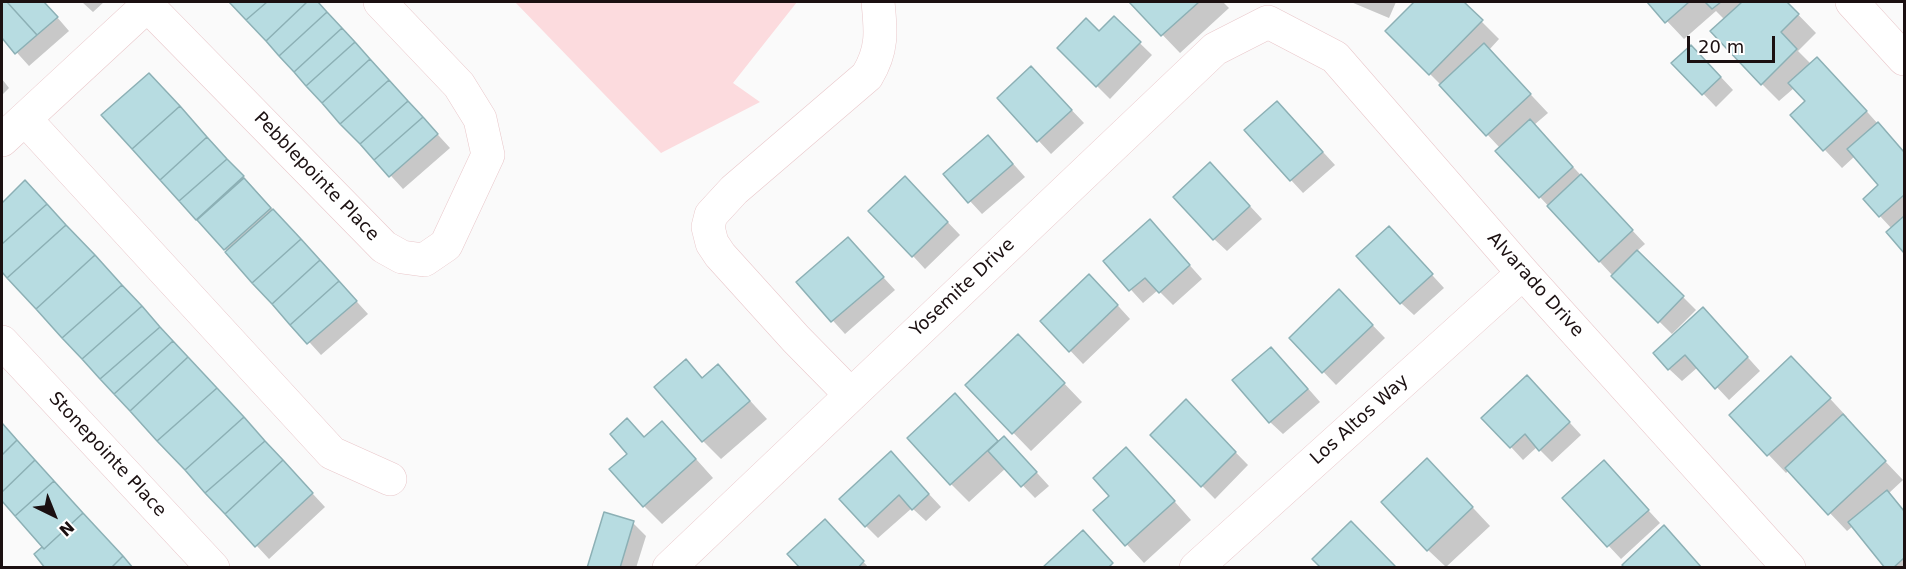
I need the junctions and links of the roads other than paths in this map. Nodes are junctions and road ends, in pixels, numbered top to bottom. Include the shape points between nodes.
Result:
1 (380, 2) edge
2 (878, 2) edge
3 (1852, 2) edge
4 (149, 3) edge
5 (1268, 22) joint
6 (1905, 59) edge
7 (25, 119) junction
8 (2, 141) edge
9 (1523, 273) junction
10 (2, 342) edge
11 (851, 394) junction
12 (390, 478) dead end
13 (213, 567) edge
14 (669, 567) edge
15 (1196, 567) edge
16 (1789, 567) edge

1 - 4 street, Pebblepointe Place via 459,85 480,119 488,155 446,245 424,260 402,257 384,246
2 - 11 street via 879,50 867,76 734,190 711,215 708,227 711,243 720,255
3 - 6 street
4 - 7 street
5 - 9 street, Alvarado Drive via 1335,57
5 - 11 street, Yosemite Drive via 1215,49
7 - 8 street
7 - 12 street via 332,453
9 - 15 street, Los Altos Way
9 - 16 street, Alvarado Drive
10 - 13 street, Stonepointe Place
11 - 14 street, Yosemite Drive

